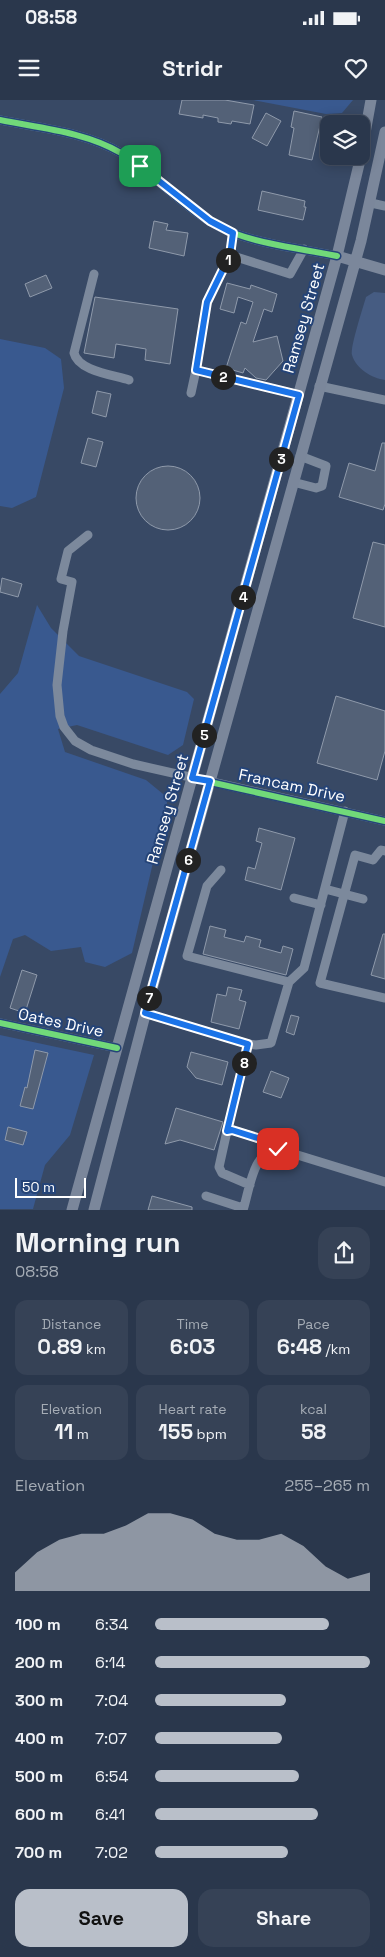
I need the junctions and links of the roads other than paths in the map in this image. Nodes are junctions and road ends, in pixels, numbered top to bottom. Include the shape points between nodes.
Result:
1 (371, 100) edge
2 (368, 115) edge
3 (0, 120) edge
4 (385, 132) edge
5 (359, 165) edge
6 (370, 203) junction
7 (385, 206) edge
8 (233, 233) junction
9 (304, 249) junction
10 (230, 255) junction
11 (338, 256) junction
12 (355, 261) junction
13 (385, 270) edge
14 (94, 274) dead end
15 (196, 370) junction
16 (130, 380) dead end
17 (320, 386) junction
18 (191, 392) dead end
19 (299, 395) junction
20 (385, 400) edge
21 (300, 456) junction
22 (293, 482) junction
23 (88, 535) dead end
24 (192, 778) junction
25 (210, 781) junction
26 (345, 811) junction
27 (385, 821) edge
28 (385, 851) edge
29 (222, 870) dead end
30 (325, 889) junction
31 (344, 894) junction
32 (294, 898) dead end
33 (363, 899) dead end
34 (321, 905) junction
35 (289, 982) junction
36 (385, 998) edge
37 (145, 1013) junction
38 (0, 1023) edge
39 (248, 1044) junction
40 (117, 1048) junction
41 (227, 1131) junction
42 (278, 1149) junction
43 (385, 1182) edge
44 (250, 1185) junction
45 (206, 1196) dead end
46 (243, 1209) edge
47 (72, 1210) edge
48 (94, 1210) edge

1 - 2 main road, Ramsey Street
3 - 8 street via 82,137 111,148 140,166 210,221
4 - 6 main road, Ramsey Street
5 - 11 main road, Ramsey Street
6 - 7 street
6 - 12 main road, Ramsey Street
8 - 9 street
8 - 10 street
9 - 10 street via 290,274
9 - 11 street
10 - 15 street via 207,302
11 - 12 main road
11 - 19 main road, Ramsey Street
12 - 13 main road
12 - 17 main road, Ramsey Street
14 - 16 street via 75,358 82,366
15 - 18 street
15 - 19 street
17 - 20 street
17 - 21 main road, Ramsey Street
19 - 24 main road, Ramsey Street
21 - 22 main road, Ramsey Street
21 - 22 street via 326,466 322,486 316,488
22 - 25 main road, Ramsey Street
23 - 24 street, Francam Drive via 68,551 61,579 72,582 57,685 64,727 75,741 91,750 132,764
24 - 25 street, Francam Drive
24 - 40 main road, Ramsey Street
25 - 26 street, Francam Drive
25 - 37 main road, Ramsey Street
26 - 27 street, Francam Drive
26 - 30 street
28 - 31 street via 381,850 372,860 355,855
29 - 35 street via 207,886 187,956
30 - 31 street
30 - 34 street
31 - 33 street
31 - 36 street via 320,983
32 - 34 street
34 - 35 street via 304,968
35 - 39 street via 271,1043
37 - 39 street
37 - 48 main road, Ramsey Street
38 - 40 street, Oates Drive
39 - 41 street
40 - 47 main road, Ramsey Street
41 - 42 street via 270,1142
41 - 44 street via 219,1167 222,1173
42 - 43 street
42 - 44 street via 269,1150 259,1159
44 - 46 street
45 - 46 street

